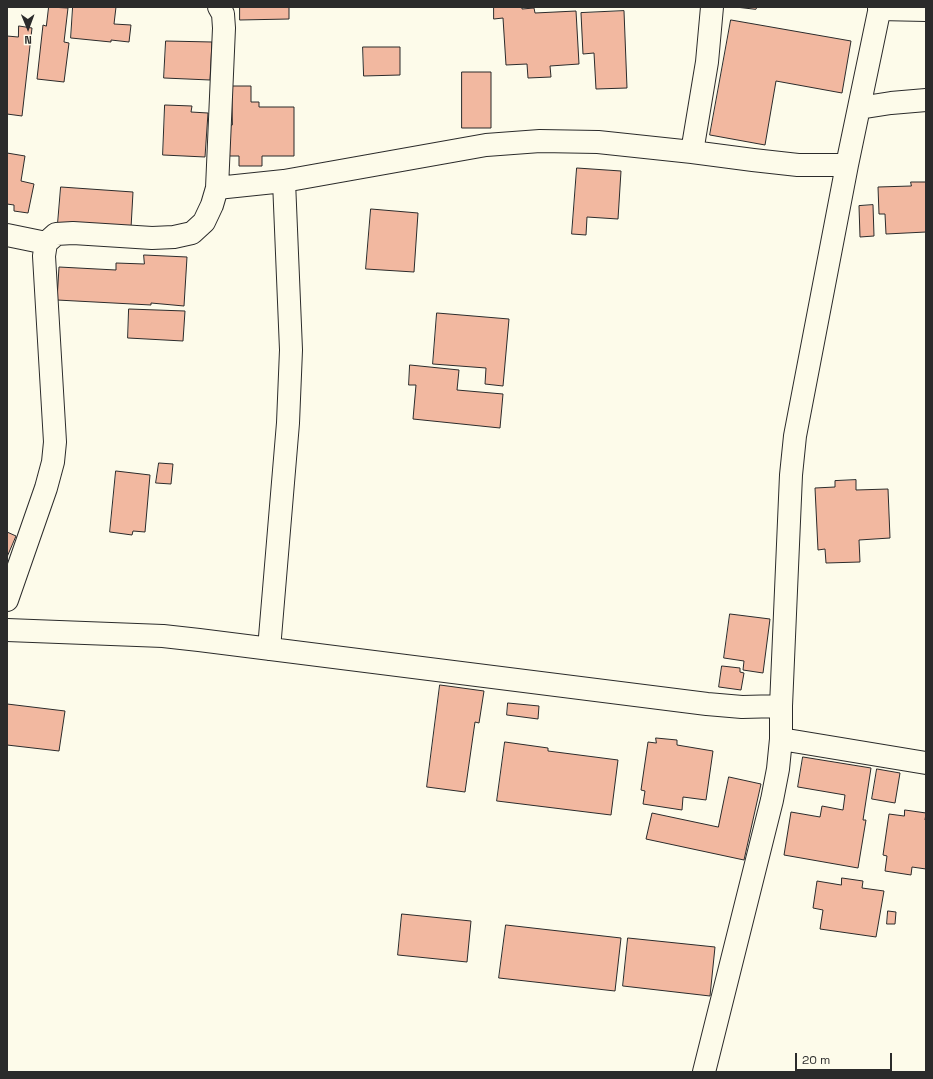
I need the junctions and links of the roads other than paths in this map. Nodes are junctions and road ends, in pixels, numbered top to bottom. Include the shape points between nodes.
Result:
1 (219, 7) edge
2 (712, 7) edge
3 (880, 8) edge
4 (926, 10) edge
5 (926, 100) edge
6 (859, 108) junction
7 (692, 152) junction
8 (847, 165) junction
9 (284, 181) junction
10 (217, 188) junction
11 (7, 235) edge
12 (46, 243) junction
13 (7, 600) edge
14 (7, 630) edge
15 (269, 649) junction
16 (781, 706) junction
17 (781, 739) junction
18 (926, 763) edge
19 (704, 1072) edge

1 - 10 street via 224,28
2 - 7 street via 707,62
3 - 4 street
3 - 6 street
5 - 6 street
6 - 8 street
7 - 8 street via 790,164
7 - 9 street via 598,142 486,145
8 - 16 street via 795,436
9 - 10 street
9 - 15 street via 291,350 288,423
10 - 12 street via 204,222 192,233 152,238 56,234
11 - 12 street
12 - 13 street via 44,256 53,462
14 - 15 street via 163,636
15 - 16 street via 707,704
16 - 17 street
17 - 18 street
17 - 19 street via 772,800

